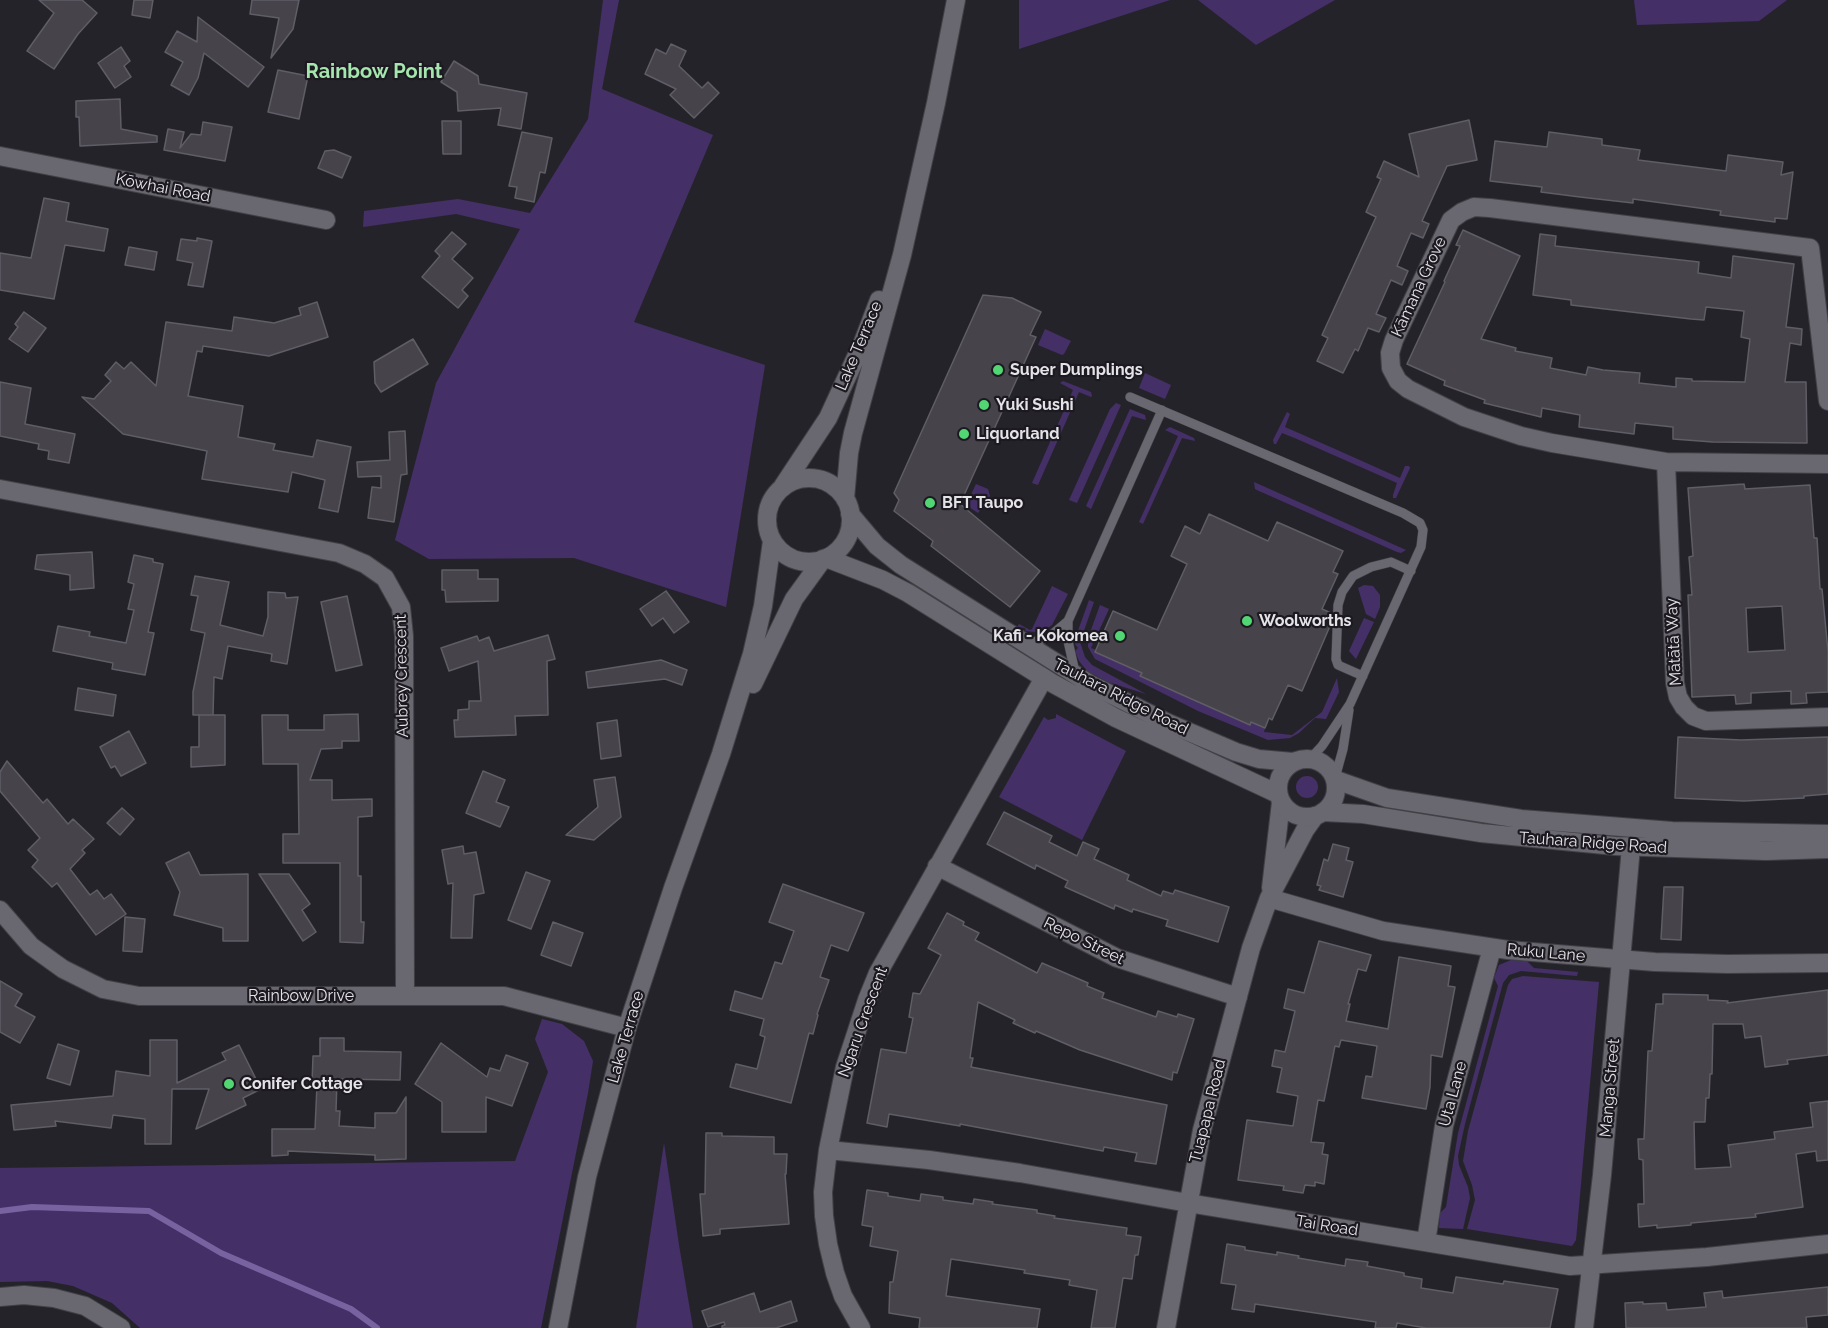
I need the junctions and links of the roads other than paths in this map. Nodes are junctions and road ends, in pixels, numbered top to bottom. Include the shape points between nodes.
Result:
1 (956, 0) edge
2 (0, 156) edge
3 (914, 196) junction
4 (326, 220) dead end
5 (1130, 397) dead end
6 (1828, 401) edge
7 (1162, 410) junction
8 (1666, 462) junction
9 (1828, 464) edge
10 (783, 486) junction
11 (0, 489) edge
12 (848, 506) junction
13 (772, 542) junction
14 (825, 558) junction
15 (1410, 571) junction
16 (1068, 621) junction
17 (1025, 644) junction
18 (1076, 676) junction
19 (1363, 676) junction
20 (1044, 678) junction
21 (1350, 704) junction
22 (1828, 717) edge
23 (721, 754) junction
24 (1302, 760) junction
25 (1335, 779) junction
26 (1280, 798) junction
27 (1319, 814) junction
28 (1828, 834) edge
29 (1631, 847) junction
30 (1828, 849) edge
31 (938, 866) junction
32 (1269, 898) junction
33 (0, 910) edge
34 (1492, 948) junction
35 (1621, 960) junction
36 (1828, 963) edge
37 (405, 995) junction
38 (1238, 996) junction
39 (627, 1028) junction
40 (828, 1150) junction
41 (1188, 1203) junction
42 (1426, 1242) junction
43 (1828, 1244) edge
44 (1592, 1265) junction
45 (0, 1297) edge
46 (121, 1328) edge
47 (558, 1328) edge
48 (861, 1328) edge
49 (1166, 1328) edge
50 (1584, 1328) edge

1 - 3 street, Lake Terrace
2 - 4 street, Kōwhai Road
3 - 10 street, Lake Terrace via 848,378
3 - 12 street, Lake Terrace via 903,255 857,413 849,453
5 - 7 lane
6 - 8 street, Kāmana Grove via 1810,248 1490,208 1474,207 1451,220 1394,340 1391,368 1398,381 1464,417 1521,436
7 - 15 lane via 1417,519 1423,530 1421,547
7 - 16 lane
8 - 9 street, Kāmana Grove
8 - 22 street, Mātātā Way via 1675,683 1683,707 1706,721
10 - 12 street via 800,479 821,480 837,489
10 - 13 street via 768,508 767,529
11 - 37 street, Aubrey Crescent via 339,553 385,578 401,607 404,636
12 - 14 street via 850,529 846,541
12 - 17 street, Tauhara Ridge Road via 868,537 888,555
13 - 14 street via 780,552 798,561
13 - 23 street, Lake Terrace via 758,631
14 - 20 street, Tauhara Ridge Road via 908,592
14 - 23 street, Lake Terrace via 794,599
15 - 19 lane
15 - 19 lane via 1391,562 1371,567 1353,576 1342,592 1336,659 1338,664
16 - 17 lane via 1049,637
16 - 18 lane
17 - 18 street, Tauhara Ridge Road
18 - 24 street, Tauhara Ridge Road via 1227,749 1259,759
19 - 21 lane
20 - 26 street, Tauhara Ridge Road via 1137,729
20 - 31 street, Ngaru Crescent
21 - 24 lane via 1322,746
21 - 25 lane
23 - 39 street, Lake Terrace
24 - 25 street, Tauhara Ridge Road via 1326,766
24 - 26 street via 1287,766 1279,779
25 - 27 street via 1335,798
25 - 28 street, Tauhara Ridge Road via 1387,798 1521,819 1672,831
26 - 27 street, Tauhara Ridge Road via 1293,814
26 - 32 street, Tuapapa Road
27 - 29 street, Tauhara Ridge Road via 1356,813 1481,833
27 - 32 street, Tuapapa Road via 1305,830
29 - 30 street, Tauhara Ridge Road
29 - 35 street, Manga Street
31 - 38 street, Repo Street via 1117,958
31 - 40 street, Ngaru Crescent via 867,1000 845,1067
32 - 34 street, Ruku Lane via 1383,931
32 - 38 street, Tuapapa Road
33 - 37 street, Rainbow Drive via 31,946 63,969 103,989 139,996
34 - 35 street, Ruku Lane
34 - 42 street, Uta Lane via 1444,1126
35 - 36 street, Ruku Lane
35 - 44 street, Manga Street
37 - 39 street, Rainbow Drive via 504,996
38 - 41 street, Tuapapa Road via 1202,1130
39 - 47 street, Lake Terrace via 587,1177
40 - 41 street, Tai Road via 982,1167
40 - 48 street, Ngaru Crescent via 823,1192 828,1244 843,1296
41 - 42 street, Tai Road
41 - 49 street, Tuapapa Road
42 - 44 street, Tai Road via 1563,1265
43 - 44 street, Tai Road
44 - 50 street, Manga Street
45 - 46 street via 24,1294 54,1298 85,1306

